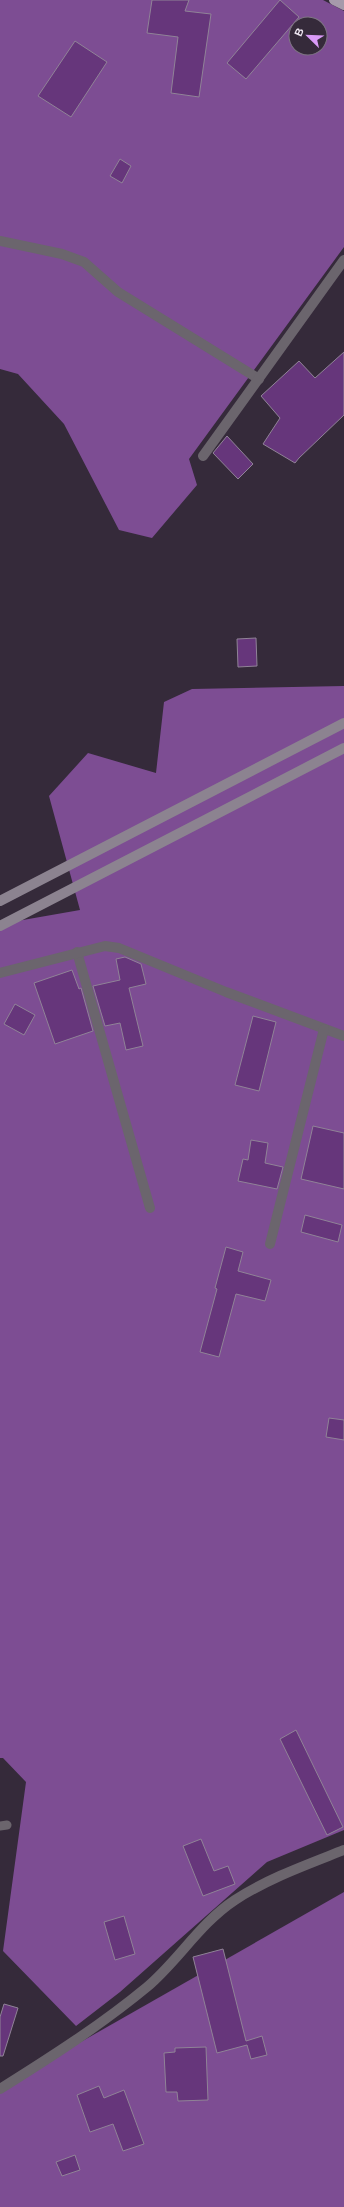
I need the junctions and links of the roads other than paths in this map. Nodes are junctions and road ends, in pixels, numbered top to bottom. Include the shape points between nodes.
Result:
1 (334, 0) edge
2 (344, 6) edge
3 (0, 241) edge
4 (344, 260) edge
5 (259, 379) junction
6 (203, 456) dead end
7 (344, 723) edge
8 (344, 748) edge
9 (0, 901) edge
10 (0, 926) edge
11 (77, 952) junction
12 (0, 973) edge
13 (324, 1030) junction
14 (344, 1036) edge
15 (150, 1208) dead end
16 (270, 1244) dead end
17 (344, 1850) edge
18 (0, 2088) edge

1 - 2 main road
3 - 5 street via 62,254 84,262 118,292
4 - 5 street
5 - 6 street
7 - 9 main road
8 - 10 main road
11 - 12 street
11 - 13 street via 105,946 119,948
11 - 15 street
13 - 14 street
13 - 16 street
17 - 18 street via 270,1879 233,1902 206,1924 148,1986 67,2047

